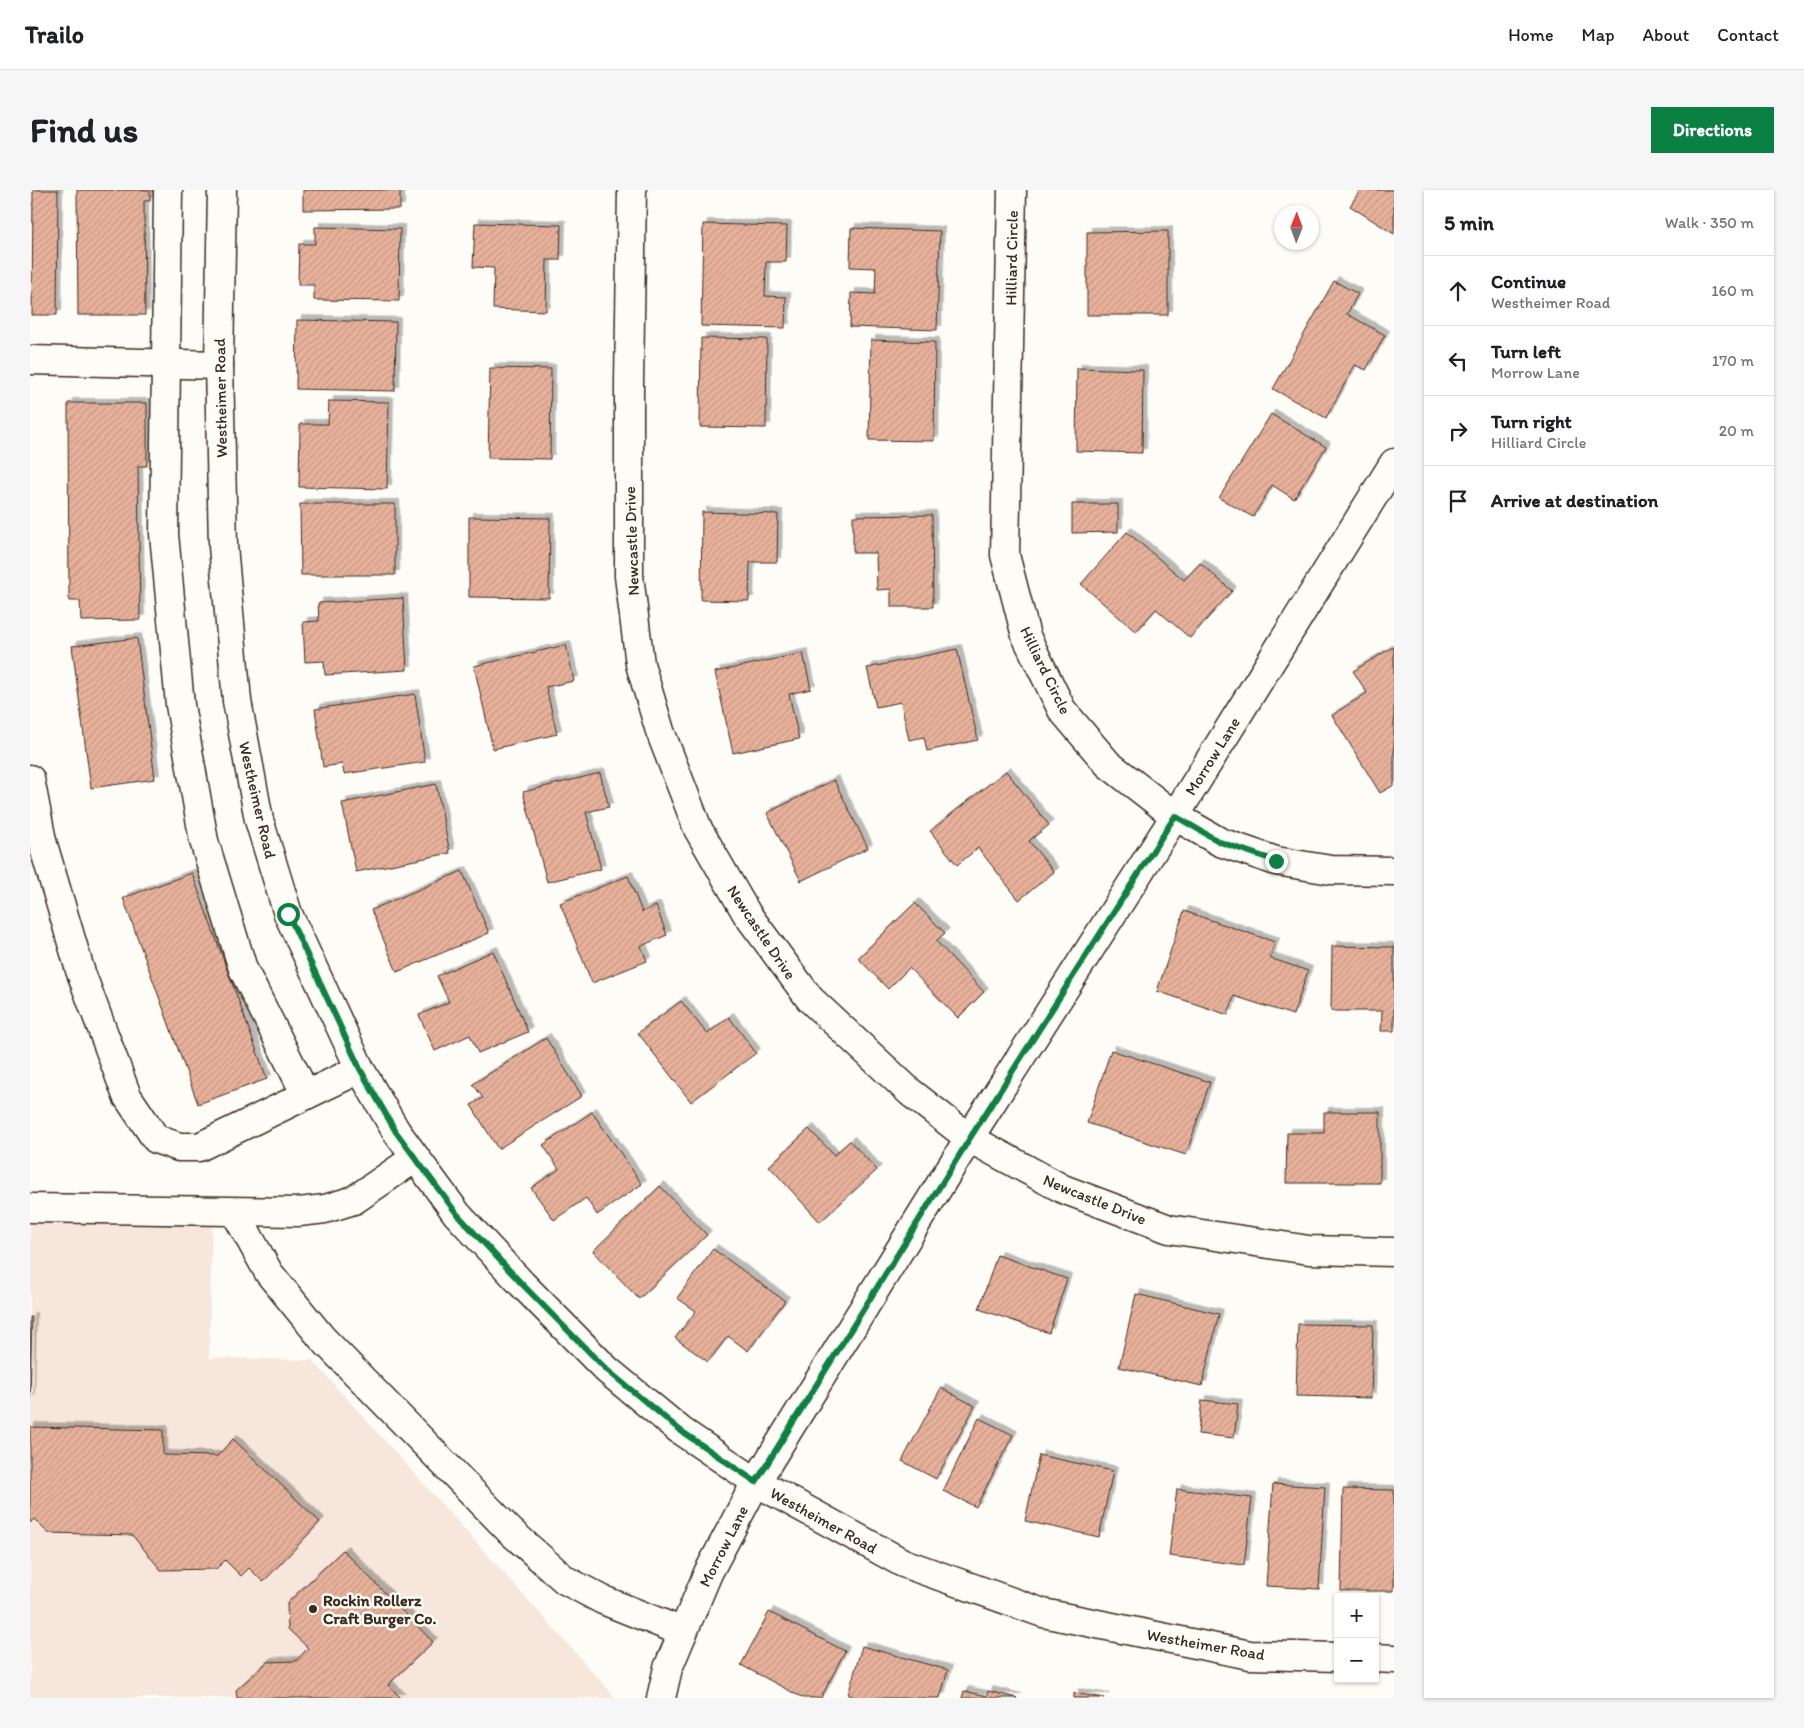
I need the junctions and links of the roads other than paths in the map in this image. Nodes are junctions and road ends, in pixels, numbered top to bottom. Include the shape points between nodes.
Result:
1 (168, 190) edge
2 (222, 190) edge
3 (632, 190) edge
4 (1012, 190) edge
5 (30, 360) edge
6 (166, 364) junction
7 (219, 365) junction
8 (1394, 463) edge
9 (30, 779) edge
10 (1175, 816) junction
11 (1394, 871) edge
12 (360, 1069) junction
13 (306, 1095) junction
14 (970, 1138) junction
15 (415, 1158) junction
16 (30, 1208) edge
17 (235, 1212) junction
18 (1394, 1252) edge
19 (756, 1482) junction
20 (683, 1632) junction
21 (1334, 1657) edge
22 (1379, 1658) edge
23 (1394, 1659) edge
24 (662, 1697) edge

1 - 6 street
2 - 7 street, Westheimer Road
3 - 14 street, Newcastle Drive via 629,576 640,664 660,731 698,829 747,914 810,999 910,1092
4 - 10 street, Hilliard Circle via 1006,555 1026,636 1062,710 1108,764
5 - 6 street
6 - 7 street
6 - 13 street via 164,534 180,705 204,841 244,969
7 - 12 street, Westheimer Road via 224,556 236,701 259,820 288,914
8 - 10 street, Morrow Lane
9 - 13 street via 42,841 80,970 127,1096 156,1140 179,1147 199,1147
10 - 11 street, Hilliard Circle via 1220,842 1276,861 1332,870
10 - 14 street, Morrow Lane
12 - 13 street
12 - 15 street, Westheimer Road
14 - 18 street, Newcastle Drive via 1063,1189 1169,1229 1309,1250
14 - 19 street, Morrow Lane
15 - 17 street via 354,1200 299,1212
15 - 19 street, Westheimer Road via 457,1214 607,1370 681,1431
16 - 17 street
17 - 20 street via 269,1273 322,1338 510,1531 565,1580 603,1600
19 - 20 street, Morrow Lane via 708,1573
19 - 21 street, Westheimer Road via 903,1563 1043,1613 1250,1655
20 - 24 street, Morrow Lane via 668,1668
22 - 23 street

